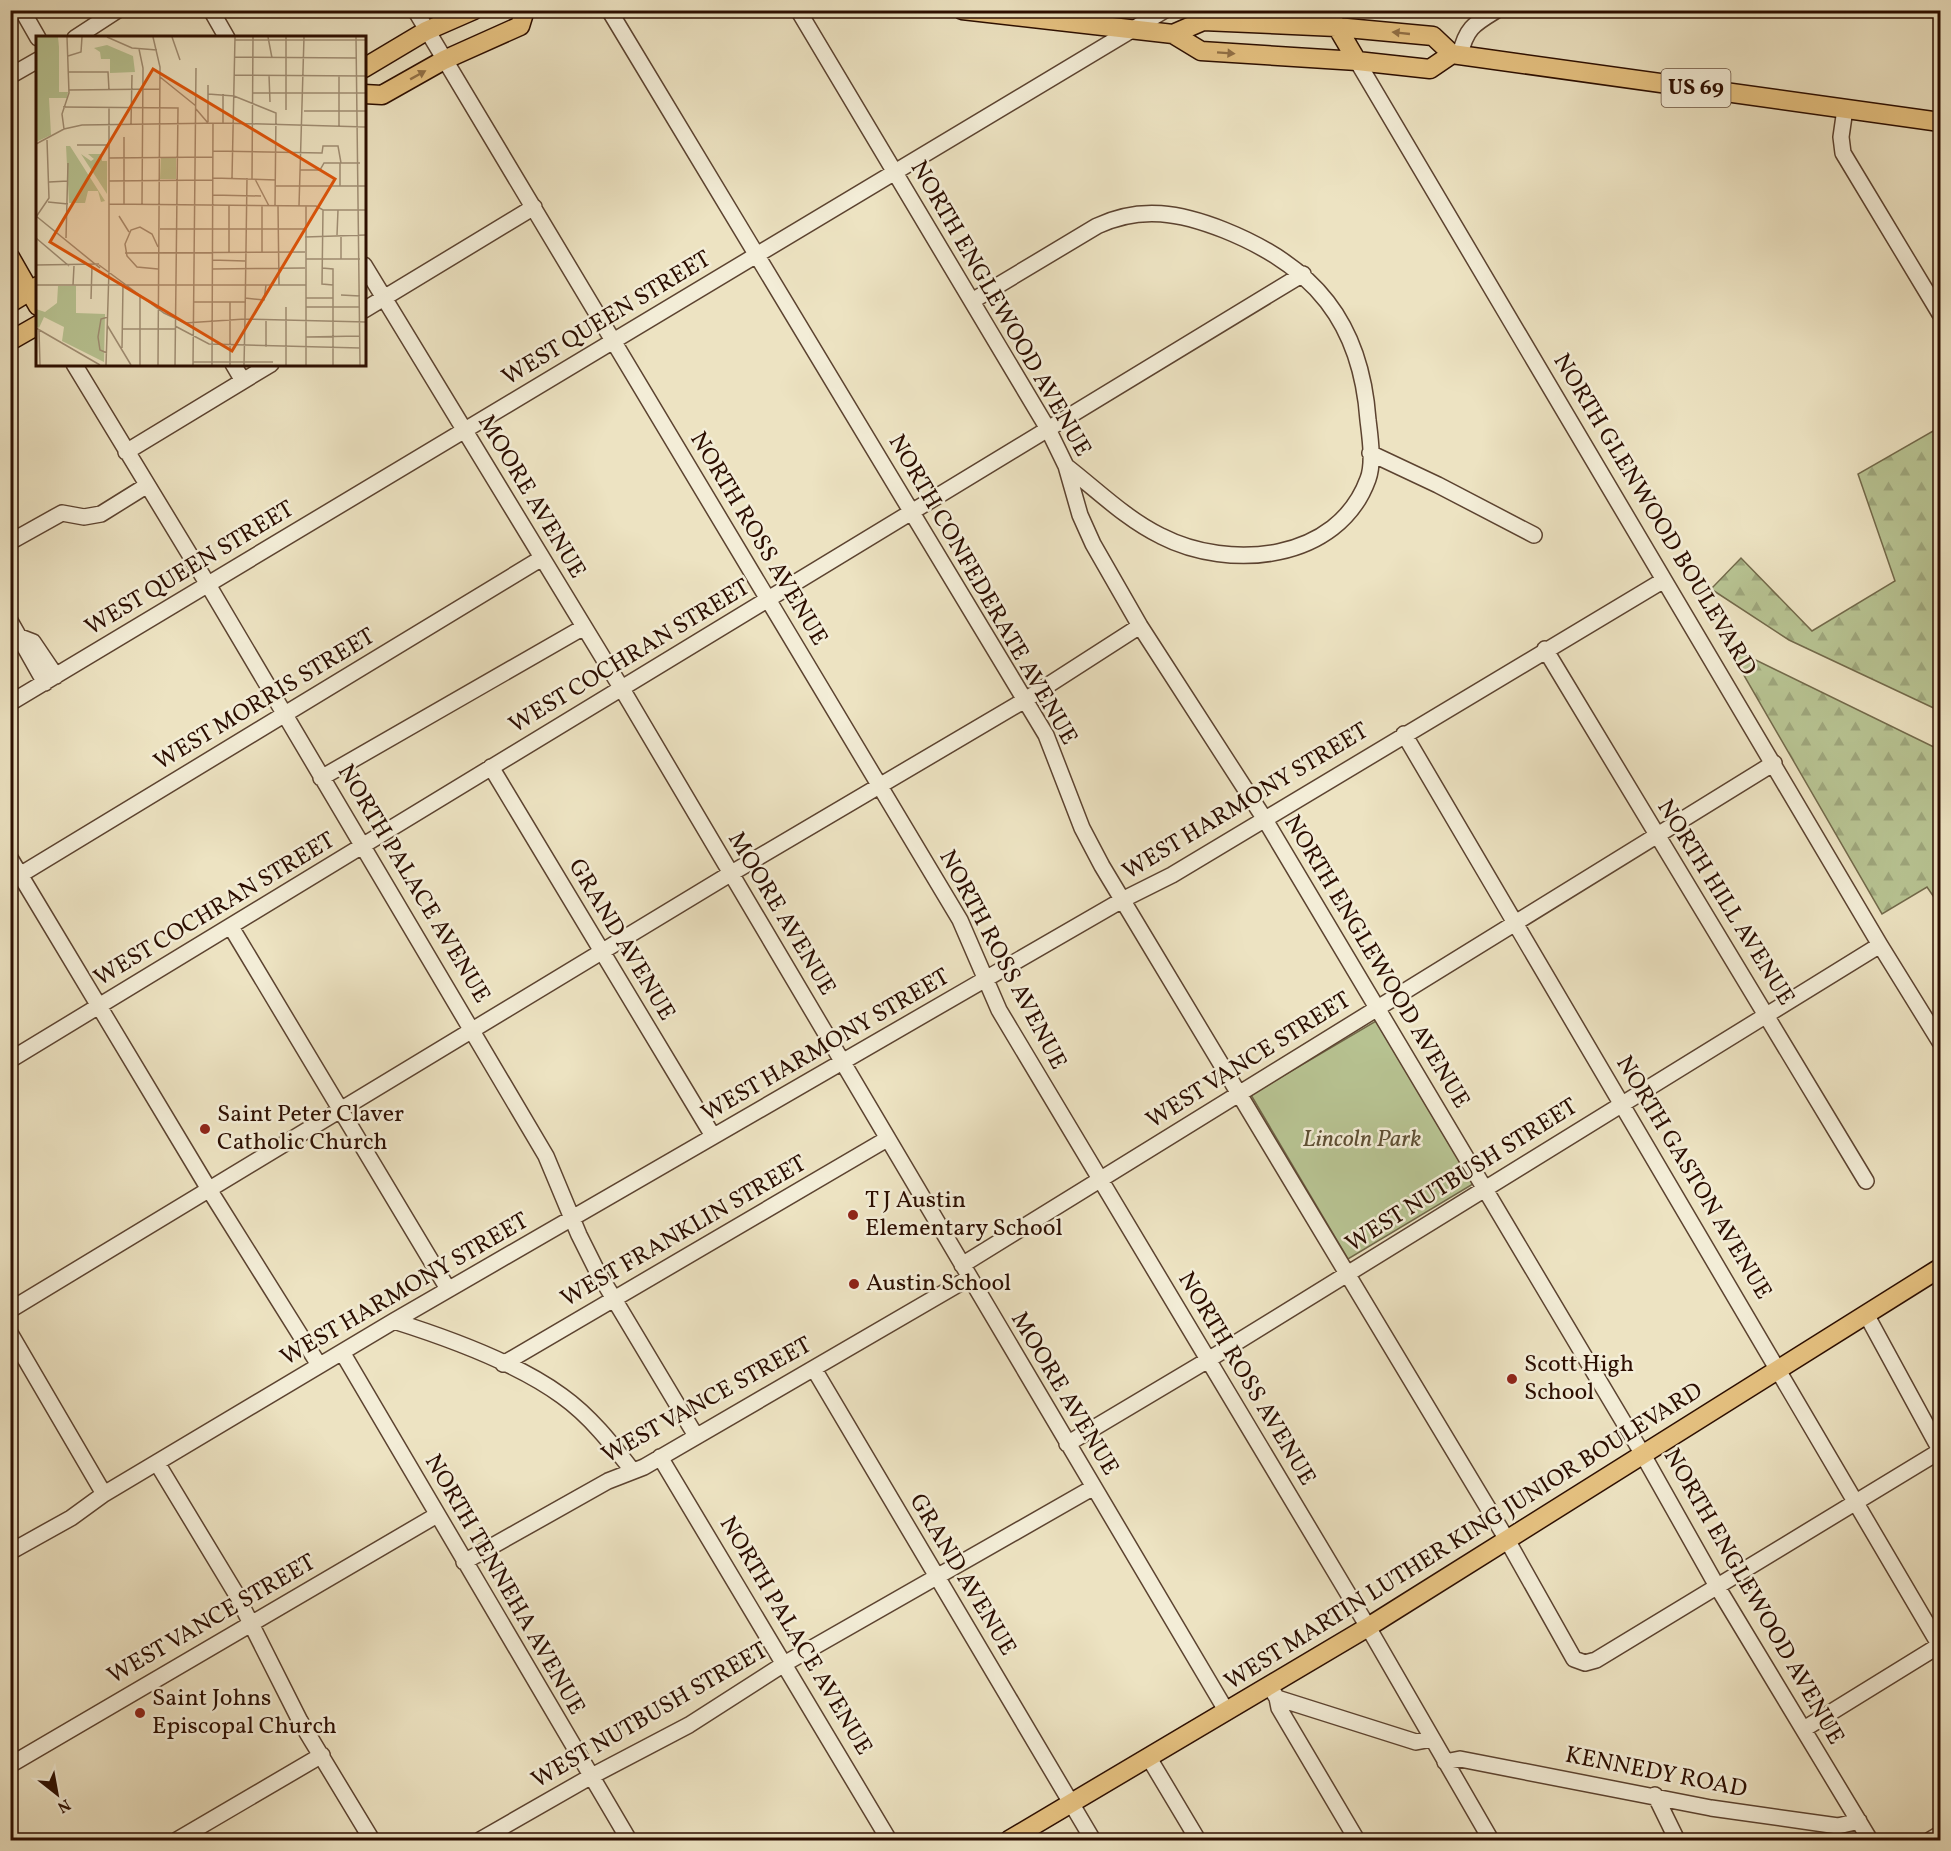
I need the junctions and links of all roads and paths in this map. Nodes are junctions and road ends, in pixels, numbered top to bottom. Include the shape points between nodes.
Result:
1 (22, 10) edge
2 (118, 10) edge
3 (211, 10) edge
4 (415, 10) edge
5 (474, 10) edge
6 (525, 10) edge
7 (609, 10) edge
8 (798, 10) edge
9 (962, 10) edge
10 (1165, 10) edge
11 (1327, 10) edge
12 (1497, 10) edge
13 (987, 12) edge
14 (1336, 27) junction
15 (426, 31) junction
16 (1132, 31) junction
17 (1173, 34) junction
18 (37, 36) edge
19 (78, 36) edge
20 (226, 36) edge
21 (1456, 55) junction
22 (444, 60) junction
23 (36, 61) edge
24 (1356, 61) junction
25 (366, 67) edge
26 (10, 76) edge
27 (366, 94) edge
28 (1845, 109) junction
29 (1941, 122) edge
30 (895, 171) junction
31 (534, 207) junction
32 (756, 255) junction
33 (10, 257) edge
34 (366, 268) edge
35 (1303, 274) junction
36 (35, 294) edge
37 (384, 298) junction
38 (972, 301) junction
39 (10, 303) edge
40 (366, 309) edge
41 (1941, 314) edge
42 (36, 326) edge
43 (10, 341) edge
44 (613, 342) junction
45 (75, 366) edge
46 (234, 366) edge
47 (268, 366) edge
48 (243, 381) junction
49 (464, 429) junction
50 (1048, 429) junction
51 (126, 452) junction
52 (1370, 453) junction
53 (1066, 466) junction
54 (146, 486) junction
55 (912, 512) junction
56 (1534, 535) dead end
57 (10, 542) edge
58 (542, 558) junction
59 (1664, 580) junction
60 (207, 584) junction
61 (768, 600) junction
62 (10, 621) edge
63 (584, 627) junction
64 (1140, 627) junction
65 (1545, 649) junction
66 (50, 680) junction
67 (622, 689) junction
68 (1025, 699) junction
69 (10, 703) edge
70 (284, 714) junction
71 (1404, 734) junction
72 (1774, 763) junction
73 (491, 767) junction
74 (321, 778) junction
75 (879, 786) junction
76 (1264, 818) junction
77 (1656, 834) junction
78 (361, 848) junction
79 (10, 858) edge
80 (730, 874) junction
81 (16, 878) edge
82 (1124, 899) junction
83 (1514, 923) junction
84 (231, 927) junction
85 (1880, 945) junction
86 (602, 952) junction
87 (987, 981) junction
88 (101, 1006) junction
89 (1377, 1008) junction
90 (1767, 1013) junction
91 (472, 1031) junction
92 (1941, 1042) edge
93 (10, 1060) edge
94 (844, 1063) junction
95 (1239, 1094) junction
96 (1622, 1102) junction
97 (341, 1109) junction
98 (713, 1136) junction
99 (887, 1139) junction
100 (1100, 1179) junction
101 (1866, 1181) dead end
102 (1485, 1187) junction
103 (210, 1191) junction
104 (573, 1218) junction
105 (1941, 1268) edge
106 (966, 1271) junction
107 (1346, 1275) junction
108 (448, 1289) junction
109 (613, 1299) junction
110 (10, 1310) edge
111 (1866, 1314) junction
112 (394, 1321) junction
113 (10, 1333) edge
114 (342, 1352) junction
115 (1208, 1360) junction
116 (503, 1364) junction
117 (319, 1365) junction
118 (814, 1368) junction
119 (1779, 1369) junction
120 (696, 1436) junction
121 (1067, 1444) junction
122 (1941, 1451) edge
123 (1642, 1454) junction
124 (660, 1457) junction
125 (157, 1463) junction
126 (632, 1470) junction
127 (1094, 1487) junction
128 (104, 1494) junction
129 (1856, 1502) junction
130 (437, 1515) junction
131 (1506, 1538) junction
132 (10, 1552) edge
133 (465, 1562) junction
134 (937, 1576) junction
135 (1718, 1588) junction
136 (252, 1623) junction
137 (1368, 1627) junction
138 (1940, 1645) edge
139 (784, 1664) junction
140 (1274, 1692) junction
141 (1227, 1712) junction
142 (1804, 1729) junction
143 (1432, 1739) junction
144 (322, 1755) junction
145 (1149, 1758) junction
146 (1445, 1762) junction
147 (10, 1765) edge
148 (590, 1777) junction
149 (1655, 1796) junction
150 (1071, 1804) junction
151 (1859, 1821) junction
152 (1941, 1834) edge
153 (177, 1840) edge
154 (372, 1840) edge
155 (480, 1840) edge
156 (629, 1840) edge
157 (889, 1840) edge
158 (1008, 1840) edge
159 (1093, 1840) edge
160 (1198, 1840) edge
161 (1358, 1840) edge
162 (1491, 1840) edge
163 (1677, 1840) edge
164 (1870, 1840) edge
165 (1929, 1840) edge

1 - 18 street
2 - 19 street
3 - 20 street
4 - 15 street, NORTH ROSS AVENUE
5 - 15 main road
6 - 22 main road via 520,26
7 - 32 street, NORTH CONFEDERATE AVENUE
8 - 30 street, NORTH ENGLEWOOD AVENUE
9 - 13 main road
10 - 16 street, WEST QUEEN STREET
11 - 14 main road, NORTH GLENWOOD BOULEVARD
12 - 21 street via 1476,22
13 - 16 main road
14 - 17 main road via 1203,21
21 -> 14 main road via 1433,36
14 - 24 main road, NORTH GLENWOOD BOULEVARD
15 - 22 street, NORTH ROSS AVENUE
15 - 25 main road
16 - 17 main road
16 - 30 street, WEST QUEEN STREET
17 -> 24 main road via 1201,51
21 - 24 main road via 1430,69
21 - 28 main road, US 69
27 -> 22 main road via 382,95
22 - 31 street, NORTH ROSS AVENUE
23 - 26 street
24 - 59 street, NORTH GLENWOOD BOULEVARD
28 - 29 main road, US 69
28 - 41 street via 1843,153
30 - 32 street, WEST QUEEN STREET
30 - 38 street, NORTH ENGLEWOOD AVENUE
31 - 37 street
31 - 44 street, NORTH ROSS AVENUE
32 - 44 street, WEST QUEEN STREET
32 - 55 street, NORTH CONFEDERATE AVENUE
33 - 36 main road
34 - 37 street, MOORE AVENUE
35 - 38 street via 1244,238 1179,217 1146,212 1097,226
35 - 50 street, WEST COCHRAN STREET
35 - 52 street via 1351,340 1367,407
36 - 39 main road
37 - 40 street
37 - 49 street, MOORE AVENUE
38 - 50 street, NORTH ENGLEWOOD AVENUE
42 - 43 main road
44 - 49 street, WEST QUEEN STREET
44 - 61 street, NORTH ROSS AVENUE
45 - 51 street, NORTH PALACE AVENUE
46 - 48 street
47 - 48 street
48 - 51 street
49 - 58 street, MOORE AVENUE
49 - 60 street, WEST QUEEN STREET
50 - 53 street, NORTH ENGLEWOOD AVENUE
50 - 55 street, WEST COCHRAN STREET
51 - 54 street, NORTH PALACE AVENUE
52 - 53 street via 1369,478 1346,514 1311,541 1291,550 1262,555 1210,553 1161,536
52 - 56 street
53 - 64 street, NORTH ENGLEWOOD AVENUE via 1093,544
54 - 57 street via 101,514 84,517 62,513
54 - 60 street, NORTH PALACE AVENUE
55 - 61 street, WEST COCHRAN STREET
55 - 68 street, NORTH CONFEDERATE AVENUE
58 - 63 street, MOORE AVENUE
58 - 70 street, WEST MORRIS STREET
59 - 65 street, WEST HARMONY STREET
59 - 72 street, NORTH GLENWOOD BOULEVARD
60 - 66 street, WEST QUEEN STREET
60 - 70 street, NORTH PALACE AVENUE
61 - 67 street, WEST COCHRAN STREET
61 - 75 street, NORTH ROSS AVENUE
62 - 66 street via 23,648
63 - 67 street, MOORE AVENUE
63 - 74 street
64 - 68 street
64 - 76 street, NORTH ENGLEWOOD AVENUE
65 - 71 street, WEST HARMONY STREET
65 - 77 street, NORTH HILL AVENUE
66 - 69 street, WEST QUEEN STREET
67 - 73 street, WEST COCHRAN STREET
67 - 80 street, MOORE AVENUE
68 - 75 street
68 - 82 street, NORTH CONFEDERATE AVENUE via 1046,735 1082,828
70 - 74 street, NORTH PALACE AVENUE
70 - 81 street, WEST MORRIS STREET
71 - 76 street, WEST HARMONY STREET
71 - 83 street, NORTH GASTON AVENUE
72 - 77 street, WEST VANCE STREET
72 - 85 street, NORTH GLENWOOD BOULEVARD
73 - 78 street, WEST COCHRAN STREET
73 - 86 street, GRAND AVENUE
74 - 78 street, NORTH PALACE AVENUE
75 - 80 street
75 - 87 street, NORTH ROSS AVENUE via 960,920
76 - 82 street, WEST HARMONY STREET via 1172,875
76 - 89 street, NORTH ENGLEWOOD AVENUE
77 - 83 street, WEST VANCE STREET
77 - 90 street, NORTH HILL AVENUE
78 - 84 street, WEST COCHRAN STREET
78 - 91 street, NORTH PALACE AVENUE
79 - 81 street
80 - 86 street
80 - 94 street, MOORE AVENUE
81 - 88 street
82 - 87 street, WEST HARMONY STREET
82 - 95 street, NORTH CONFEDERATE AVENUE
83 - 89 street, WEST VANCE STREET
83 - 96 street, NORTH GASTON AVENUE
84 - 88 street, WEST COCHRAN STREET
84 - 97 street
85 - 90 street, WEST NUTBUSH STREET
85 - 92 street, NORTH GLENWOOD BOULEVARD
86 - 91 street
86 - 98 street, GRAND AVENUE
87 - 94 street, WEST HARMONY STREET
87 - 100 street, NORTH ROSS AVENUE via 999,1010
88 - 93 street, WEST COCHRAN STREET
88 - 103 street
89 - 95 street, WEST VANCE STREET
89 - 102 street, NORTH ENGLEWOOD AVENUE
90 - 96 street, WEST NUTBUSH STREET
90 - 101 street, NORTH HILL AVENUE
91 - 97 street
91 - 104 street, NORTH PALACE AVENUE via 546,1156
94 - 98 street, WEST HARMONY STREET
94 - 99 street, MOORE AVENUE
95 - 100 street, WEST VANCE STREET
95 - 107 street, NORTH CONFEDERATE AVENUE
96 - 102 street, WEST NUTBUSH STREET
96 - 119 street, NORTH GASTON AVENUE
97 - 103 street
97 - 108 street
98 - 104 street, WEST HARMONY STREET
99 - 106 street, MOORE AVENUE
99 - 109 street, WEST FRANKLIN STREET
100 - 106 street, WEST VANCE STREET
100 - 115 street, NORTH ROSS AVENUE
102 - 107 street, WEST NUTBUSH STREET
102 - 123 street, NORTH ENGLEWOOD AVENUE
103 - 110 street
103 - 117 street
104 - 108 street, WEST HARMONY STREET
104 - 109 street, NORTH PALACE AVENUE
105 - 111 main road, WEST MARTIN LUTHER KING JUNIOR BOULEVARD
106 - 118 street, WEST VANCE STREET
106 - 121 street, MOORE AVENUE
107 - 115 street, WEST NUTBUSH STREET
107 - 131 street, NORTH CONFEDERATE AVENUE
108 - 112 street, WEST HARMONY STREET
109 - 116 street, WEST FRANKLIN STREET
109 - 120 street, NORTH PALACE AVENUE
111 - 119 main road, WEST MARTIN LUTHER KING JUNIOR BOULEVARD
111 - 122 street
112 - 114 street, WEST HARMONY STREET
112 - 116 street
113 - 128 street
114 - 117 street, WEST HARMONY STREET
114 - 130 street, NORTH TENNEHA AVENUE
115 - 121 street, WEST NUTBUSH STREET
115 - 137 street, NORTH ROSS AVENUE
116 - 126 street via 564,1398 607,1437
117 - 125 street, WEST HARMONY STREET
118 - 120 street, WEST VANCE STREET
118 - 134 street, GRAND AVENUE
119 - 123 main road, WEST MARTIN LUTHER KING JUNIOR BOULEVARD
119 - 129 street, NORTH GASTON AVENUE
120 - 124 street, WEST VANCE STREET
121 - 127 street, MOORE AVENUE
122 - 129 street
123 - 131 main road, WEST MARTIN LUTHER KING JUNIOR BOULEVARD
123 - 135 street, NORTH ENGLEWOOD AVENUE
124 - 126 street, WEST VANCE STREET
124 - 139 street, NORTH PALACE AVENUE
125 - 128 street, WEST HARMONY STREET
125 - 136 street
126 - 133 street, WEST VANCE STREET
127 - 134 street, WEST NUTBUSH STREET
127 - 141 street, MOORE AVENUE
128 - 132 street, WEST HARMONY STREET via 71,1518
129 - 135 street
129 - 138 street, NORTH GASTON AVENUE
130 - 133 street, NORTH TENNEHA AVENUE
130 - 136 street, WEST VANCE STREET
131 - 135 street, NORTH CONFEDERATE AVENUE via 1579,1663 1596,1660
131 - 137 main road, WEST MARTIN LUTHER KING JUNIOR BOULEVARD
133 - 148 street, NORTH TENNEHA AVENUE
134 - 139 street, WEST NUTBUSH STREET
134 - 150 street, GRAND AVENUE
135 - 142 street, NORTH ENGLEWOOD AVENUE
136 - 144 street via 285,1693
136 - 147 street, WEST VANCE STREET
137 - 140 main road, WEST MARTIN LUTHER KING JUNIOR BOULEVARD
137 - 143 street, NORTH ROSS AVENUE
138 - 142 street
139 - 148 street, WEST NUTBUSH STREET via 688,1725
139 - 157 street, NORTH PALACE AVENUE
140 - 141 main road, WEST MARTIN LUTHER KING JUNIOR BOULEVARD
140 - 143 street via 1416,1742
140 - 161 street via 1279,1708
141 - 145 main road, WEST MARTIN LUTHER KING JUNIOR BOULEVARD
142 - 151 street, NORTH ENGLEWOOD AVENUE
143 - 146 street, NORTH ROSS AVENUE
144 - 153 street
144 - 154 street
145 - 150 main road, WEST MARTIN LUTHER KING JUNIOR BOULEVARD
145 - 160 street
146 - 149 street, KENNEDY ROAD via 1460,1759
146 - 162 street, NORTH ROSS AVENUE
148 - 155 street, WEST NUTBUSH STREET
148 - 156 street, NORTH TENNEHA AVENUE
149 - 151 street, KENNEDY ROAD via 1838,1826
149 - 163 street
150 - 158 main road, WEST MARTIN LUTHER KING JUNIOR BOULEVARD
150 - 159 street, GRAND AVENUE
151 - 164 street, NORTH ENGLEWOOD AVENUE
152 - 165 street

